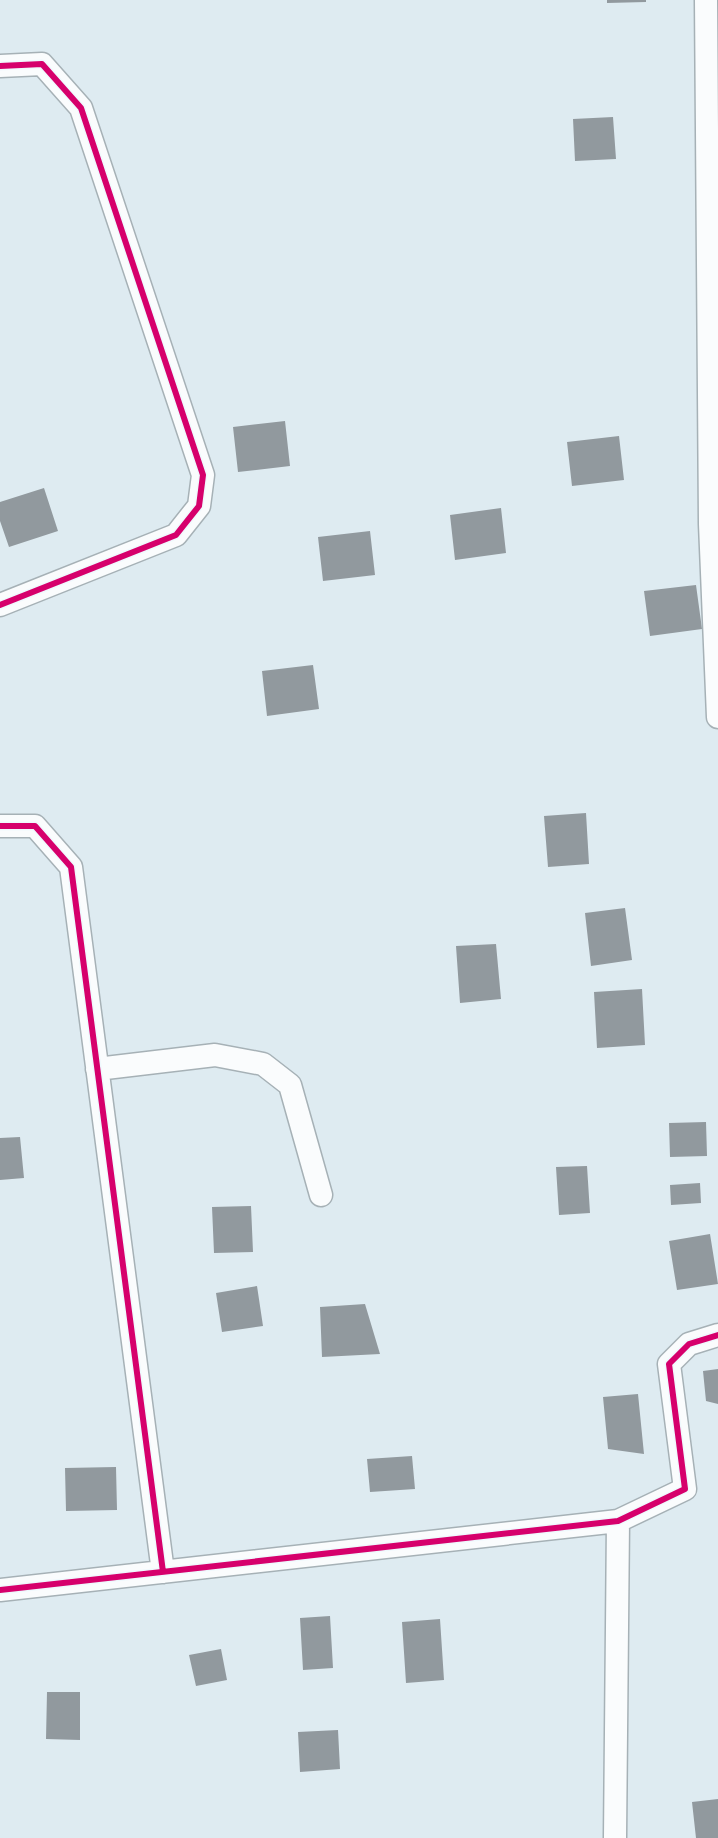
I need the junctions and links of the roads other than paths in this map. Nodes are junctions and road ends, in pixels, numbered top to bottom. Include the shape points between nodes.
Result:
1 (706, 0) edge
2 (0, 66) edge
3 (714, 524) edge
4 (0, 605) edge
5 (718, 717) edge
6 (0, 826) edge
7 (97, 1069) junction
8 (321, 1195) dead end
9 (718, 1335) edge
10 (618, 1521) junction
11 (162, 1572) junction
12 (0, 1590) edge
13 (615, 1838) edge

1 - 3 street
2 - 4 street via 42,64 81,108 203,475 199,506 176,535
3 - 5 street
6 - 7 street via 35,826 70,867
7 - 8 street via 215,1055 263,1064 290,1084
7 - 11 street
9 - 10 street via 689,1344 668,1364 684,1489
10 - 11 street
10 - 13 street
11 - 12 street

